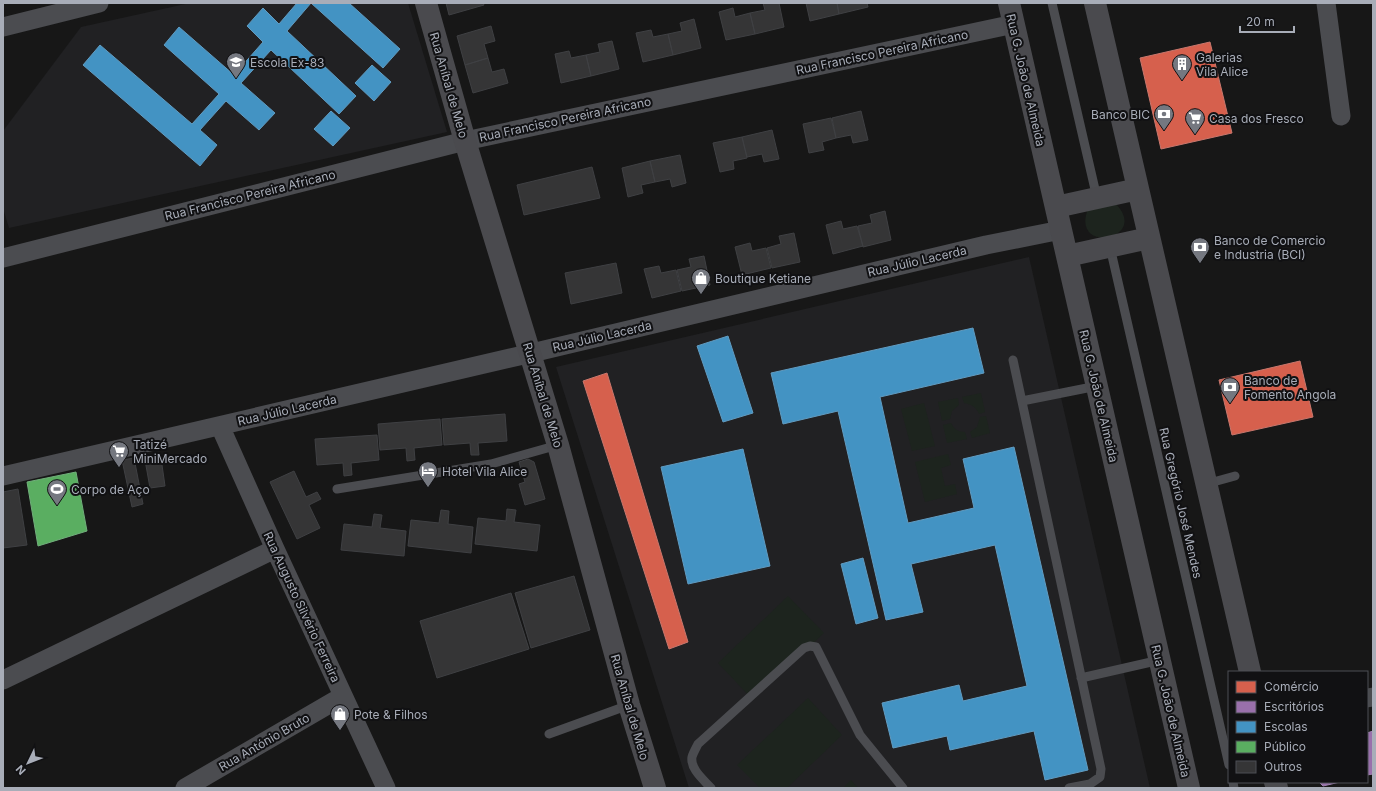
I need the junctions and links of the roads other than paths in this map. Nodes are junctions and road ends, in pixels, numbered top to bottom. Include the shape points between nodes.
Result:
1 (99, 3) edge
2 (426, 3) edge
3 (1009, 3) edge
4 (1052, 3) edge
5 (1095, 3) edge
6 (1326, 3) edge
7 (1014, 24) junction
8 (3, 27) edge
9 (1341, 116) dead end
10 (465, 140) junction
11 (1138, 189) junction
12 (1097, 198) junction
13 (1056, 207) junction
14 (1061, 230) junction
15 (1149, 238) junction
16 (1110, 247) junction
17 (1067, 256) junction
18 (3, 258) edge
19 (530, 353) junction
20 (1013, 360) dead end
21 (1097, 386) junction
22 (1022, 401) junction
23 (220, 426) junction
24 (558, 445) junction
25 (3, 476) edge
26 (1235, 476) dead end
27 (1206, 484) junction
28 (337, 489) dead end
29 (274, 549) junction
30 (1160, 660) junction
31 (1250, 671) edge
32 (1081, 678) junction
33 (3, 680) edge
34 (343, 696) junction
35 (629, 705) junction
36 (549, 734) dead end
37 (1228, 761) edge
38 (185, 788) edge
39 (386, 788) edge
40 (655, 788) edge
41 (711, 788) edge
42 (903, 788) edge
43 (1068, 788) edge
44 (1189, 788) edge

1 - 8 street
2 - 10 street, Rua Aníbal de Melo
3 - 7 street, Rua G. João de Almeida
4 - 12 lane
5 - 11 street
6 - 9 street
7 - 10 street, Rua Francisco Pereira Africano
7 - 13 street, Rua G. João de Almeida
10 - 18 street, Rua Francisco Pereira Africano
10 - 19 street, Rua Aníbal de Melo
11 - 12 street
11 - 15 street
12 - 13 street
13 - 14 street, Rua G. João de Almeida
14 - 17 street, Rua G. João de Almeida
14 - 19 street, Rua Júlio Lacerda via 978,246
15 - 16 street
15 - 27 street
16 - 17 street
16 - 37 lane, Rua Gregório José Mendes
17 - 21 street, Rua G. João de Almeida
19 - 23 street, Rua Júlio Lacerda
19 - 24 street, Rua Aníbal de Melo
20 - 22 lane
21 - 22 lane
21 - 30 street, Rua G. João de Almeida
22 - 32 lane
23 - 25 street, Rua Júlio Lacerda
23 - 29 street, Rua Augusto Silvério Ferreira
24 - 28 lane via 491,464
24 - 35 street, Rua Aníbal de Melo
26 - 27 lane
27 - 31 street
29 - 33 street
29 - 34 street, Rua Augusto Silvério Ferreira
30 - 32 lane
30 - 44 street, Rua G. João de Almeida
32 - 43 lane via 1101,769 1100,777 1090,784
34 - 38 street, Rua António Bruto
34 - 39 street, Rua Augusto Silvério Ferreira
35 - 36 lane
35 - 40 street, Rua Aníbal de Melo
41 - 42 lane via 693,764 692,758 698,744 804,648 810,646 816,647 860,735

